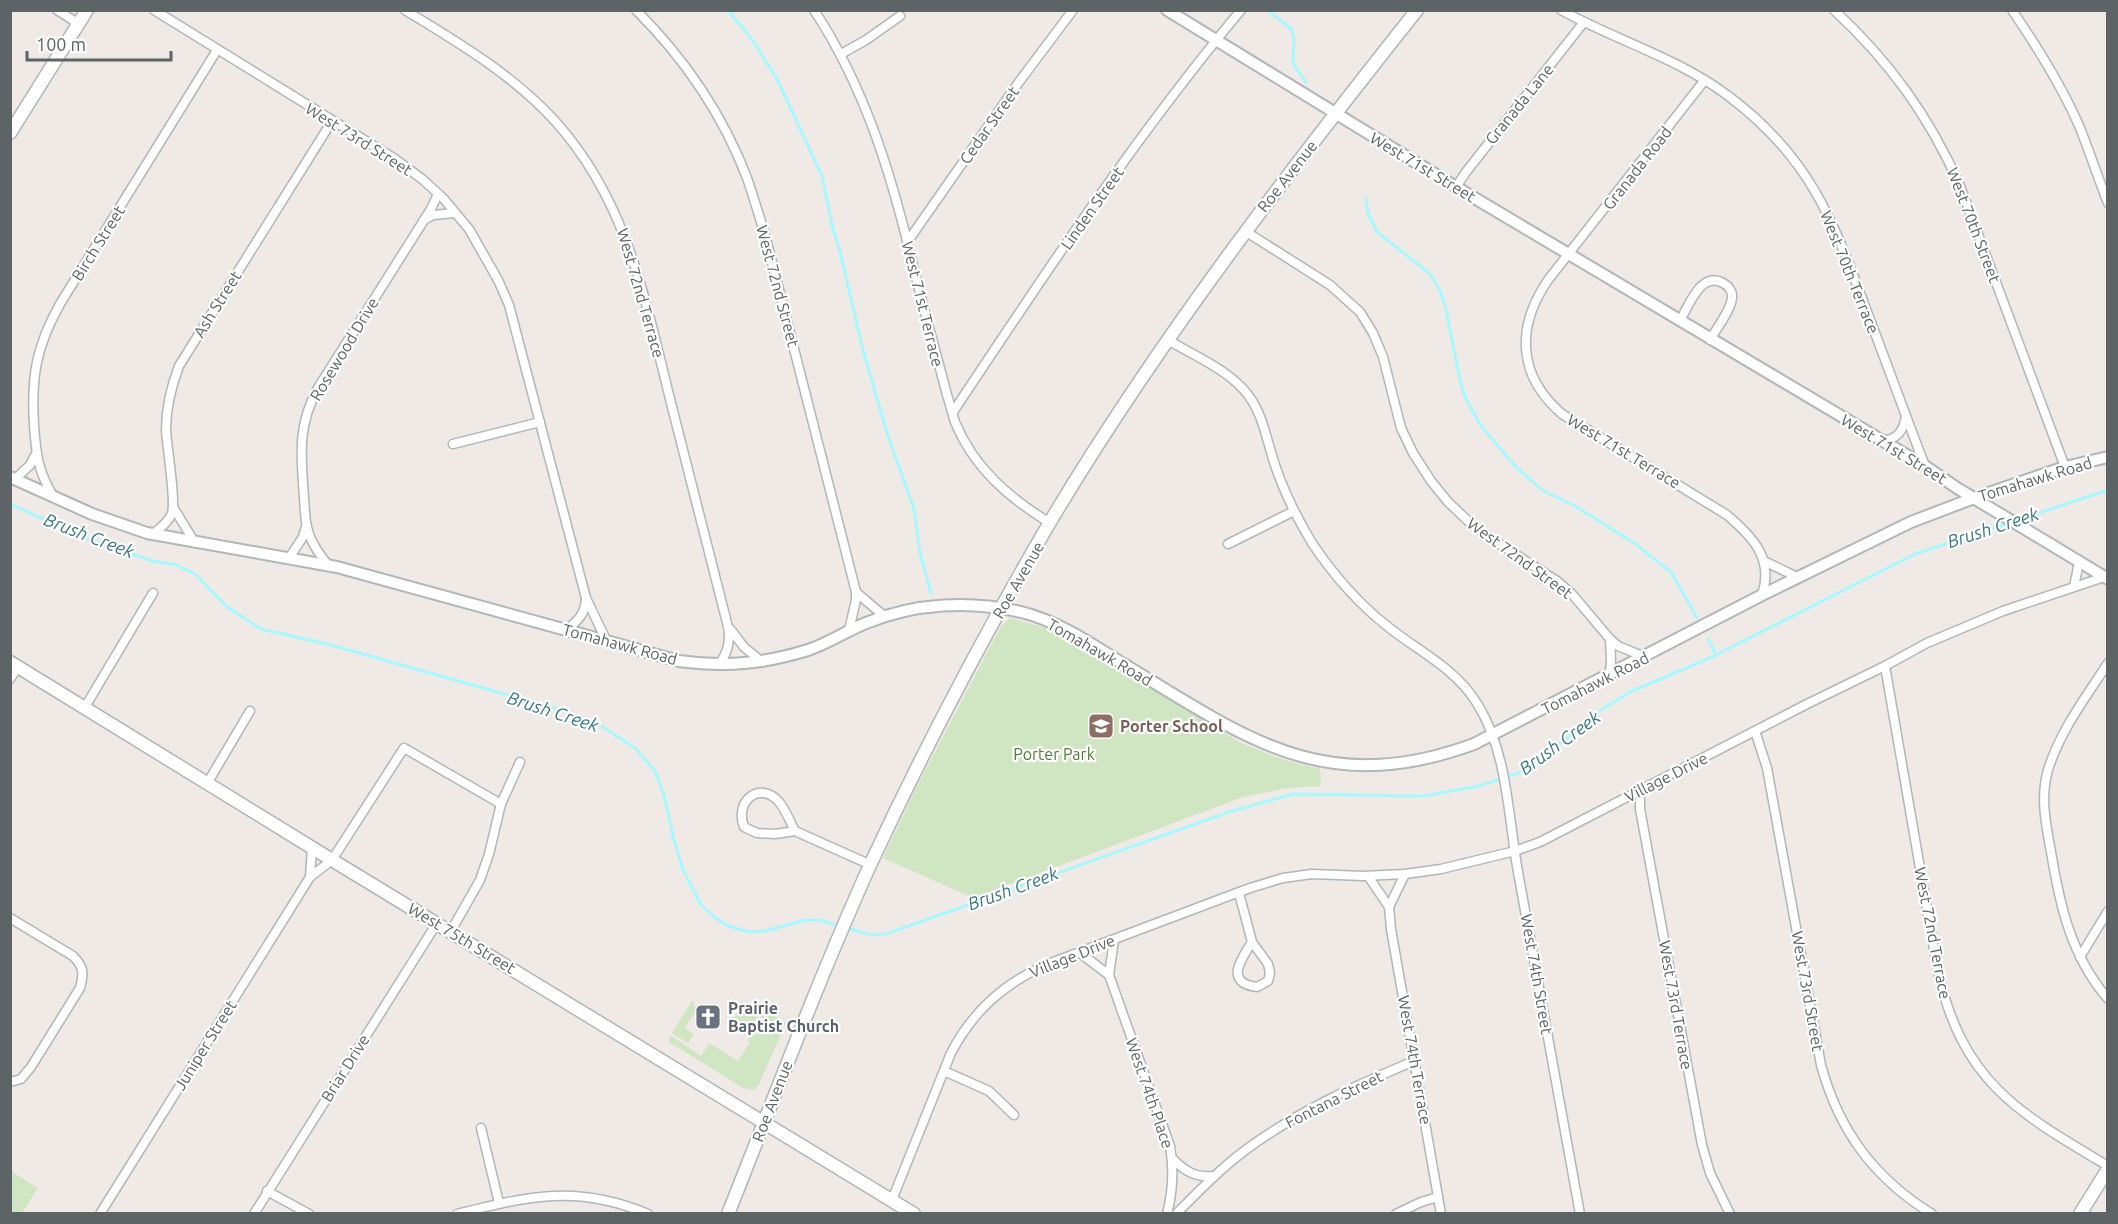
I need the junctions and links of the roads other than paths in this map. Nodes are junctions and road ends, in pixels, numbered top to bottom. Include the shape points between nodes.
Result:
1 (57, 10) edge
2 (87, 10) edge
3 (154, 10) edge
4 (405, 10) edge
5 (636, 10) edge
6 (814, 10) edge
7 (1073, 10) edge
8 (1167, 10) edge
9 (1241, 10) edge
10 (1417, 10) edge
11 (1561, 10) edge
12 (1834, 10) edge
13 (2012, 10) edge
14 (900, 16) dead end
15 (1584, 22) junction
16 (79, 24) junction
17 (1217, 41) junction
18 (217, 50) junction
19 (841, 54) junction
20 (1704, 81) junction
21 (1336, 114) junction
22 (332, 121) junction
23 (10, 133) edge
24 (1456, 187) junction
25 (438, 194) junction
26 (2108, 203) edge
27 (455, 213) junction
28 (424, 221) junction
29 (1245, 231) junction
30 (908, 241) junction
31 (1569, 255) junction
32 (1680, 321) junction
33 (1168, 340) junction
34 (1710, 340) junction
35 (953, 412) junction
36 (1906, 416) junction
37 (540, 422) junction
38 (1879, 440) junction
39 (453, 444) dead end
40 (36, 453) junction
41 (2108, 457) edge
42 (1925, 466) junction
43 (2065, 467) junction
44 (13, 478) edge
45 (54, 497) junction
46 (1974, 498) junction
47 (173, 507) junction
48 (1294, 511) junction
49 (1050, 523) junction
50 (306, 526) junction
51 (153, 534) junction
52 (195, 543) junction
53 (1228, 544) dead end
54 (289, 558) junction
55 (1766, 562) junction
56 (2079, 562) junction
57 (329, 566) junction
58 (1797, 578) junction
59 (2106, 578) edge
60 (2074, 587) junction
61 (856, 592) junction
62 (153, 593) dead end
63 (1762, 595) junction
64 (586, 598) junction
65 (1001, 609) junction
66 (884, 616) junction
67 (729, 627) junction
68 (566, 630) junction
69 (849, 630) junction
70 (1610, 639) junction
71 (607, 642) junction
72 (1645, 657) junction
73 (762, 662) junction
74 (2108, 663) edge
75 (14, 664) edge
76 (719, 665) junction
77 (1885, 666) junction
78 (1610, 675) junction
79 (10, 679) edge
80 (85, 707) junction
81 (250, 711) dead end
82 (1755, 731) junction
83 (1492, 735) junction
84 (520, 762) dead end
85 (208, 782) junction
86 (1640, 792) junction
87 (501, 804) junction
88 (795, 831) junction
89 (312, 848) junction
90 (1515, 851) junction
91 (332, 860) junction
92 (871, 865) junction
93 (1405, 874) junction
94 (1368, 876) junction
95 (310, 877) junction
96 (1239, 893) junction
97 (1389, 907) junction
98 (2108, 911) edge
99 (10, 918) edge
100 (437, 923) junction
101 (451, 932) junction
102 (1114, 940) junction
103 (1252, 942) junction
104 (1080, 953) junction
105 (2080, 957) junction
106 (1109, 975) junction
107 (2108, 999) edge
108 (1414, 1061) junction
109 (944, 1071) junction
110 (11, 1082) edge
111 (1014, 1115) dead end
112 (764, 1121) junction
113 (481, 1128) dead end
114 (1172, 1158) junction
115 (2108, 1167) edge
116 (1215, 1175) junction
117 (267, 1191) junction
118 (1438, 1197) junction
119 (892, 1200) junction
120 (499, 1203) junction
121 (100, 1214) edge
122 (254, 1214) edge
123 (309, 1214) edge
124 (457, 1214) edge
125 (648, 1214) edge
126 (728, 1214) edge
127 (914, 1214) edge
128 (1167, 1214) edge
129 (1176, 1214) edge
130 (1396, 1214) edge
131 (1441, 1214) edge
132 (1580, 1214) edge
133 (1730, 1214) edge
134 (1932, 1214) edge
135 (2080, 1214) edge

1 - 16 street
2 - 16 main road
3 - 18 street, West 73rd Street
4 - 67 street, West 72nd Terrace via 499,69 533,99 576,147 600,183 621,225 642,287
5 - 61 street, West 72nd Street via 698,84 747,179 764,231
6 - 19 street, West 71st Terrace
7 - 30 street, Cedar Street
8 - 17 street, West 71st Street
9 - 17 street, Linden Street
10 - 21 main road, Roe Avenue
11 - 15 street, West 70th Terrace
12 - 43 street, West 70th Street via 1897,77 1947,157
13 - 26 street via 2058,82
14 - 19 street
15 - 20 street, West 70th Terrace
15 - 24 street, Granada Lane
16 - 23 main road
17 - 21 street, West 71st Street
17 - 35 street, Linden Street via 1118,171
18 - 22 street, West 73rd Street
18 - 40 street, Birch Street via 47,328 34,372
19 - 30 street, West 71st Terrace via 869,114
20 - 31 street, Granada Road
20 - 36 street, West 70th Terrace via 1767,128 1816,190 1840,239
21 - 24 street, West 71st Street
21 - 29 main road, Roe Avenue
22 - 25 street, West 73rd Street via 395,159
22 - 47 street, Ash Street via 179,366 170,390 166,429
24 - 31 street, West 71st Street
25 - 27 street, West 73rd Street
25 - 28 street, Rosewood Drive
27 - 28 street
27 - 37 street, West 73rd Street via 481,247 509,305
28 - 50 street, Rosewood Drive via 307,411 300,453
29 - 33 main road, Roe Avenue
29 - 70 street, West 72nd Street via 1330,285 1360,312 1383,357 1401,428 1431,481 1468,521 1572,594
30 - 35 street, West 71st Terrace
31 - 32 street, West 71st Street
31 - 55 street, West 71st Terrace via 1536,298 1527,324 1528,363 1537,384 1562,414 1727,515 1752,539
32 - 34 street, West 71st Street
32 - 34 street via 1704,283 1712,280 1725,284 1732,301
33 - 48 street via 1245,391 1262,422
33 - 49 main road, Roe Avenue
34 - 38 street, West 71st Street
35 - 49 street, West 71st Terrace via 971,453 991,479
36 - 38 street via 1895,437
36 - 42 street, West 70th Terrace
37 - 39 street
37 - 64 street, West 73rd Street
38 - 42 street, West 71st Street
40 - 44 street via 30,465
40 - 45 street, Birch Street
41 - 43 street, Tomahawk Road
42 - 46 street, West 71st Street
43 - 46 street, Tomahawk Road
44 - 45 street, Tomahawk Road
45 - 51 street, Tomahawk Road
46 - 56 street, West 71st Street
46 - 58 street, Tomahawk Road via 1911,522
47 - 51 street via 168,520
47 - 52 street, Ash Street
48 - 53 street
48 - 83 street via 1324,560 1357,599 1461,681 1479,705
49 - 65 main road, Roe Avenue
50 - 54 street
50 - 57 street, Rosewood Drive via 312,543
51 - 52 street, Tomahawk Road
52 - 54 street, Tomahawk Road
54 - 57 street, Tomahawk Road
55 - 58 street, West 71st Terrace
55 - 63 street
56 - 59 street, West 71st Street
56 - 60 street
57 - 68 street, Tomahawk Road
58 - 63 street, Tomahawk Road
59 - 60 street, Village Drive
60 - 77 street, Village Drive via 1964,626
61 - 66 street
61 - 69 street, West 72nd Street
62 - 80 street
63 - 72 street, Tomahawk Road
64 - 68 street via 582,616
64 - 71 street, West 73rd Street
65 - 66 street, Tomahawk Road via 945,605
65 - 83 street, Tomahawk Road via 1062,627 1242,734 1290,754 1358,766 1397,764 1446,755
65 - 92 main road, Roe Avenue
66 - 69 street, Tomahawk Road
67 - 73 street, West 72nd Terrace
67 - 76 street, West 72nd Terrace via 727,650
68 - 71 street, Tomahawk Road
69 - 73 street, Tomahawk Road via 811,649
70 - 72 street, West 72nd Street
70 - 78 street
71 - 76 street, Tomahawk Road via 672,660
72 - 78 street, Tomahawk Road
73 - 76 street, Tomahawk Road
74 - 105 street via 2057,745 2045,787 2045,819 2060,906
75 - 79 street
75 - 80 main road, West 75th Street
77 - 82 street, Village Drive
77 - 115 street, West 72nd Terrace via 1938,972 1953,1022 1982,1072 2003,1095 2041,1126
78 - 83 street, Tomahawk Road
80 - 85 main road, West 75th Street
81 - 85 street
82 - 86 street, Village Drive
82 - 134 street, West 73rd Street via 1767,768 1827,1085 1845,1126 1873,1166
83 - 90 street, West 74th Street
84 - 87 street
85 - 89 main road, West 75th Street
86 - 90 street, Village Drive
86 - 133 street, West 73rd Terrace via 1702,1145 1710,1173
87 - 91 street, Juniper Street via 404,748
87 - 101 street via 480,880
88 - 88 street via 756,833 744,827 742,806 748,797 758,793 770,796 779,802
88 - 92 street
89 - 91 main road, West 75th Street
89 - 95 street, Juniper Street
90 - 93 street, Village Drive via 1441,870
90 - 132 street, West 74th Street
91 - 95 street, Juniper Street
91 - 100 main road, West 75th Street
92 - 112 main road, Roe Avenue
93 - 94 street, Village Drive
93 - 97 street
94 - 96 street, Village Drive via 1312,874 1263,883
94 - 97 street, West 74th Terrace
95 - 121 street, Juniper Street
96 - 102 street, Village Drive
96 - 103 street
97 - 108 street, West 74th Terrace
98 - 105 street
99 - 110 street via 73,956 84,974 80,988 31,1066 21,1079
100 - 101 main road, West 75th Street
100 - 117 street, Briar Drive
101 - 112 main road, West 75th Street
102 - 104 street, Village Drive
102 - 106 street, West 74th Place
103 - 103 street via 1270,973 1268,981 1257,987 1245,984 1237,972
104 - 106 street
104 - 109 street, Village Drive via 1036,969 997,993 959,1038
105 - 107 street
106 - 114 street, West 74th Place
108 - 116 street, Fontana Street via 1311,1108 1251,1146
108 - 118 street, West 74th Terrace
109 - 111 street via 989,1091
109 - 119 street, Village Drive
112 - 119 main road, West 75th Street
112 - 126 main road, Roe Avenue
113 - 120 street
114 - 116 street via 1193,1174
114 - 128 street, West 74th Place
115 - 135 main road
116 - 129 street, Fontana Street
117 - 122 street, Briar Drive
117 - 123 street
118 - 130 street
118 - 131 street, West 74th Terrace
119 - 127 main road, West 75th Street
120 - 124 street
120 - 125 street via 563,1194 624,1203

